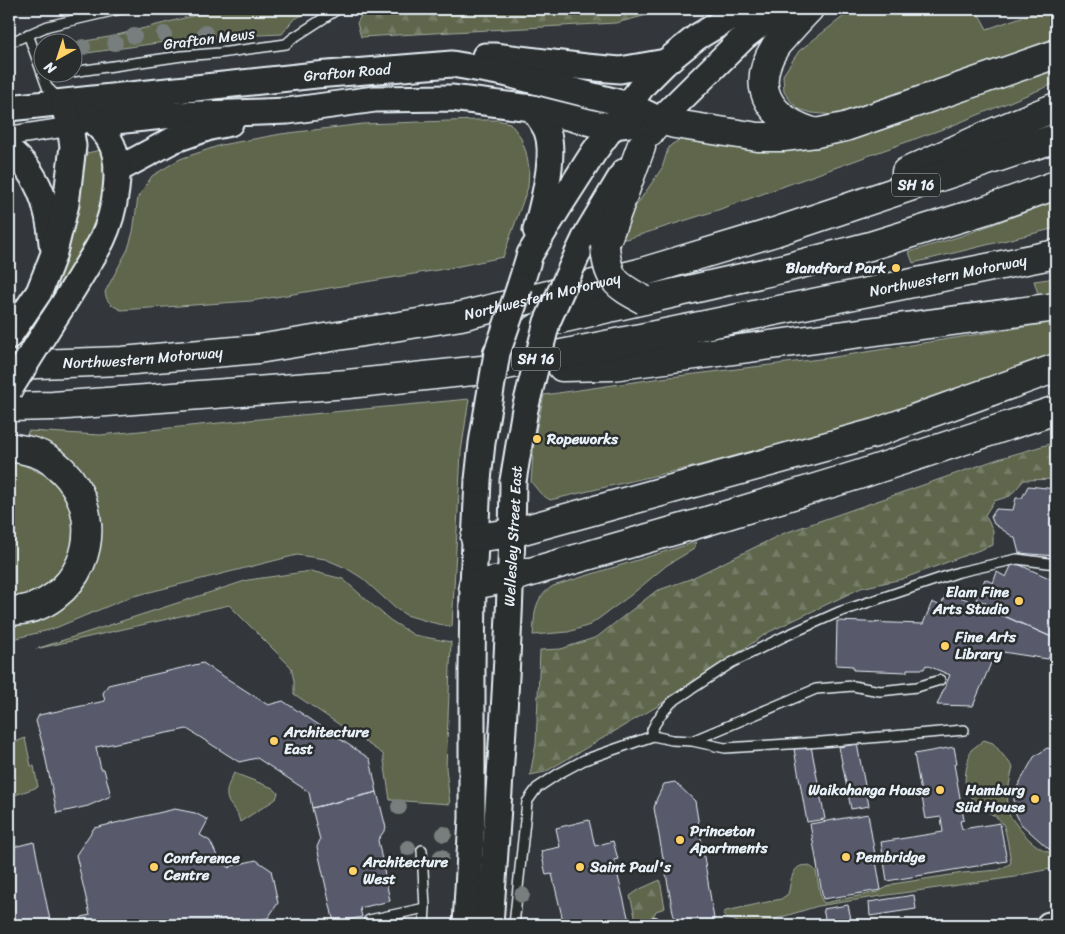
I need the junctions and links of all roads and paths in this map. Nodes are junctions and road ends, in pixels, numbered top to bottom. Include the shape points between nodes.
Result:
1 (121, 9) edge
2 (338, 9) edge
3 (744, 9) edge
4 (780, 9) edge
5 (809, 9) edge
6 (28, 34) junction
7 (9, 43) edge
8 (32, 46) edge
9 (1056, 54) edge
10 (666, 62) junction
11 (452, 64) junction
12 (82, 71) edge
13 (45, 82) edge
14 (63, 103) junction
15 (628, 105) junction
16 (1056, 107) edge
17 (9, 108) edge
18 (532, 108) junction
19 (288, 111) junction
20 (660, 120) junction
21 (96, 122) junction
22 (613, 126) junction
23 (70, 127) junction
24 (816, 133) junction
25 (9, 136) edge
26 (1056, 138) edge
27 (641, 147) junction
28 (9, 150) edge
29 (117, 170) junction
30 (1056, 185) edge
31 (775, 232) junction
32 (1056, 254) edge
33 (53, 256) junction
34 (528, 261) junction
35 (644, 300) junction
36 (1056, 306) edge
37 (547, 322) junction
38 (13, 330) edge
39 (490, 362) junction
40 (9, 365) edge
41 (1056, 368) edge
42 (9, 390) edge
43 (9, 407) edge
44 (1056, 410) edge
45 (9, 447) edge
46 (512, 533) junction
47 (475, 538) junction
48 (1056, 564) edge
49 (510, 578) junction
50 (473, 594) junction
51 (9, 610) edge
52 (940, 680) dead end
53 (964, 730) dead end
54 (653, 736) junction
55 (692, 741) junction
56 (422, 850) dead end
57 (425, 908) junction
58 (369, 920) dead end
59 (1056, 924) edge
60 (424, 925) edge
61 (466, 925) edge
62 (490, 925) edge
63 (514, 925) edge
64 (1049, 925) edge

1 - 6 lane via 48,26
2 - 12 lane, Grafton Mews via 286,44
3 - 10 main road via 697,37
4 - 20 main road via 744,37
5 - 24 highway via 776,46 763,81 766,95 778,114 802,129
6 - 7 lane
6 - 8 lane
9 - 24 highway via 845,127
10 - 11 main road via 620,70 478,56
10 - 15 main road
11 - 14 main road, Grafton Road via 316,75
11 - 15 main road, Grafton Road via 504,73
13 - 14 lane
14 - 17 main road, Grafton Road
14 - 21 main road
14 - 23 main road
15 - 20 main road, Grafton Road
15 - 22 main road
16 - 31 highway
18 - 19 main road, Grafton Road via 451,98 375,99
18 - 22 main road, Grafton Road
18 - 34 main road via 547,132 550,147 546,186
19 - 21 main road, Grafton Road via 173,115
19 - 29 main road via 210,127 173,140
20 - 22 main road, Grafton Road
20 - 24 highway via 758,138
20 - 27 main road, Wellesley Street East
21 - 23 street, Grafton Road
21 - 29 main road via 114,149
22 - 34 main road via 560,205
23 - 25 street, Grafton Road
23 - 33 main road via 73,146 70,180
26 - 31 highway, Northwestern Motorway / SH 16
27 - 35 highway, bridge via 605,245 607,267 612,277 622,288
27 - 37 main road, Wellesley Street East, bridge via 593,224
28 - 33 main road via 29,170 42,194 51,228
29 - 42 main road, bridge via 116,195 102,240
30 - 35 highway via 870,246
31 - 40 highway, Northwestern Motorway / SH 16 via 639,273 461,316 258,349 122,362
32 - 39 highway, Northwestern Motorway / SH 16
33 - 38 main road via 39,292
34 - 39 main road, bridge
35 - 37 highway
36 - 39 highway via 612,366
37 - 39 highway
37 - 46 main road, Wellesley Street East, bridge via 525,410 512,481
39 - 43 highway, Northwestern Motorway / SH 16 via 348,384
39 - 47 main road, bridge
41 - 46 highway via 875,434
44 - 49 highway via 849,478
45 - 51 highway via 44,456 69,478 80,493 85,509 87,538 80,567 62,591 37,607
46 - 47 highway
46 - 49 main road, Wellesley Street East
47 - 50 main road
48 - 54 lane via 1017,559 959,572 839,612 731,663 672,702 655,724
49 - 50 highway
49 - 62 main road, Wellesley Street East
50 - 61 main road via 472,818
52 - 55 lane via 880,691 853,686 816,689
53 - 55 lane via 725,748
54 - 55 lane
54 - 63 lane via 584,760 537,788 527,802
56 - 57 lane
57 - 58 lane
57 - 60 lane
59 - 64 main road

